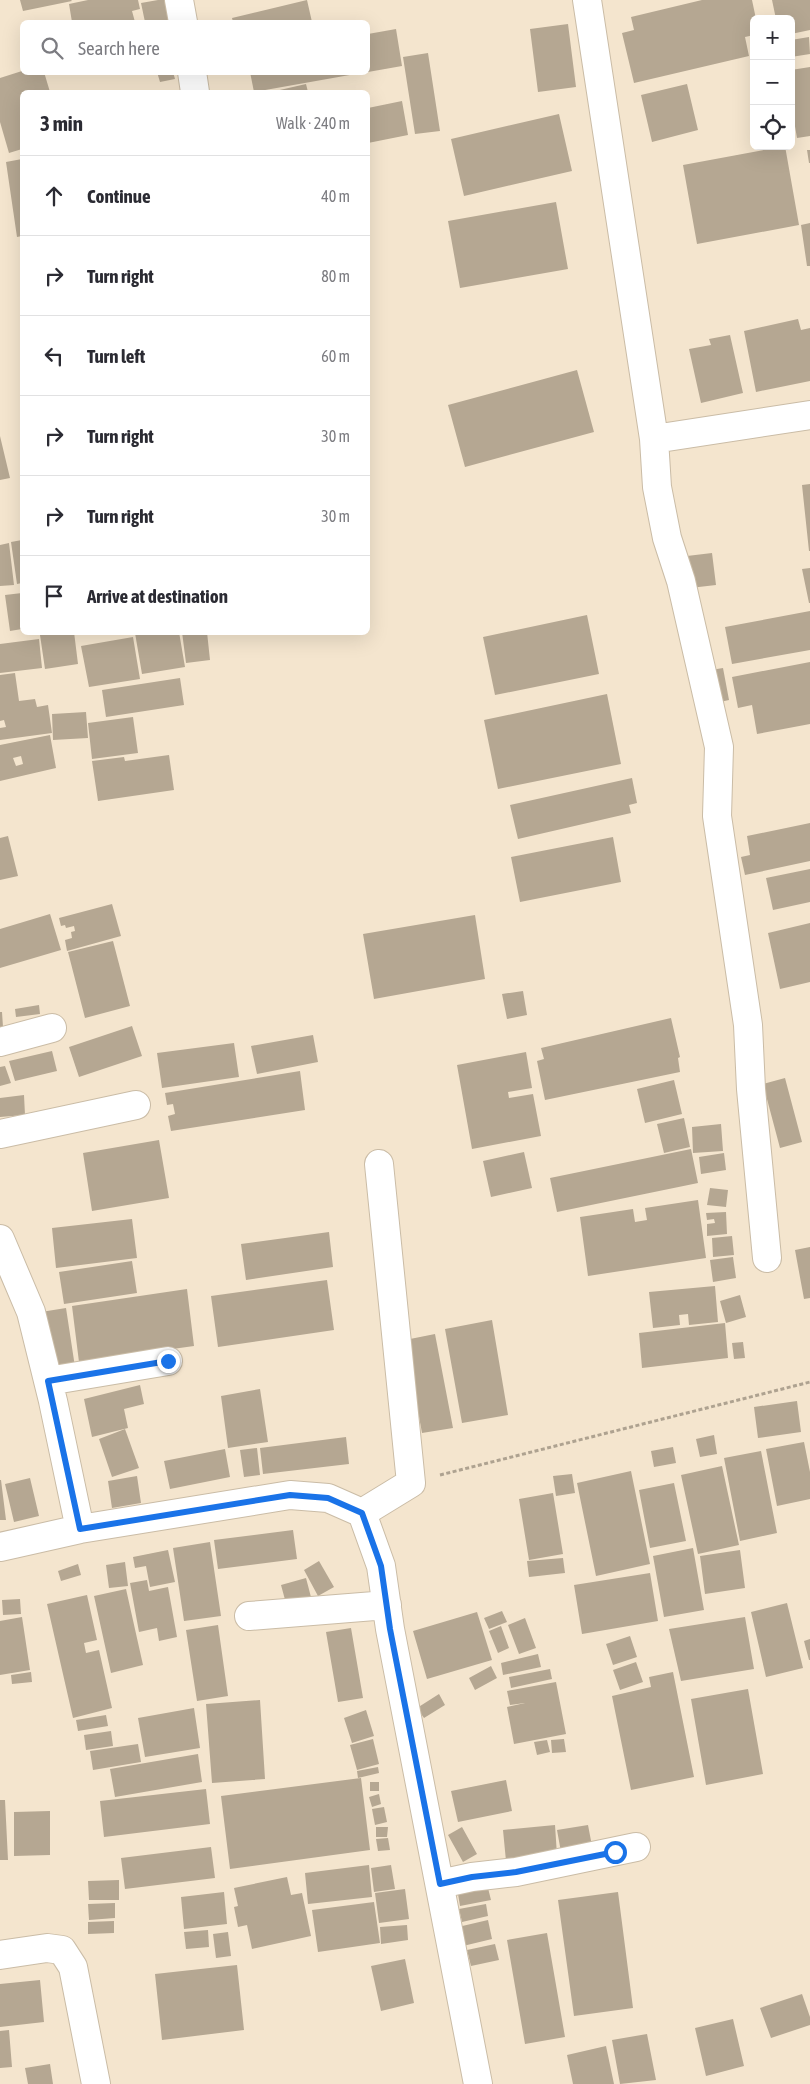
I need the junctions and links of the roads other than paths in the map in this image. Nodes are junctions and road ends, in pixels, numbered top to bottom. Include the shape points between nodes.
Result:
1 (179, 0) edge
2 (587, 0) edge
3 (183, 20) edge
4 (192, 75) edge
5 (195, 90) edge
6 (810, 414) edge
7 (654, 439) junction
8 (52, 1028) dead end
9 (0, 1042) edge
10 (136, 1105) dead end
11 (0, 1134) edge
12 (379, 1164) dead end
13 (0, 1239) edge
14 (767, 1258) dead end
15 (168, 1361) dead end
16 (48, 1381) junction
17 (362, 1513) junction
18 (80, 1529) junction
19 (0, 1547) edge
20 (387, 1605) junction
21 (249, 1616) dead end
22 (636, 1847) dead end
23 (440, 1884) junction
24 (0, 1955) edge
25 (96, 2084) edge
26 (478, 2084) edge

1 - 3 street
2 - 7 street
4 - 5 street
6 - 7 street
7 - 14 street via 657,488 667,538 680,580 718,747 717,816 748,1025
8 - 9 street
10 - 11 street
12 - 17 street via 411,1483
13 - 16 street via 31,1312
15 - 16 street
16 - 18 street
17 - 18 street via 328,1498 290,1495
17 - 20 street via 381,1566
18 - 19 street
20 - 21 street
20 - 23 street
22 - 23 street
23 - 26 street
24 - 25 street via 47,1948 62,1950 73,1967

